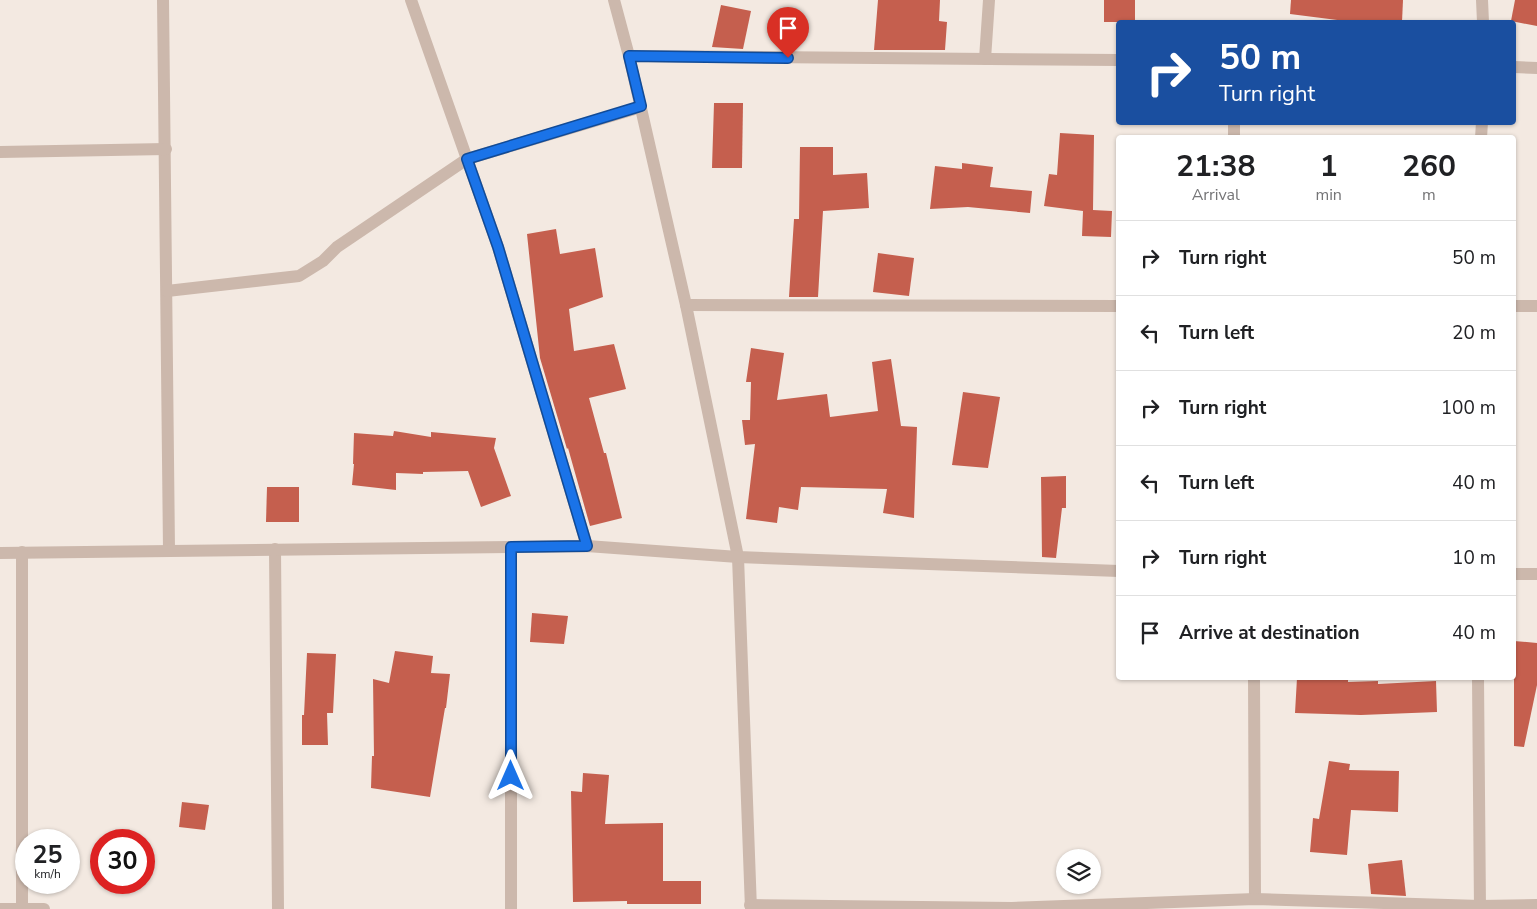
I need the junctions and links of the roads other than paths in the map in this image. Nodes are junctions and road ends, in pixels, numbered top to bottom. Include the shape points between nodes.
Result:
1 (163, 0) edge
2 (411, 0) edge
3 (614, 0) edge
4 (989, 0) edge
5 (1482, 0) edge
6 (1482, 20) edge
7 (629, 56) junction
8 (985, 59) junction
9 (1116, 60) edge
10 (1516, 67) edge
11 (1537, 68) edge
12 (641, 106) junction
13 (166, 149) junction
14 (0, 152) edge
15 (467, 159) junction
16 (167, 291) junction
17 (686, 305) junction
18 (1116, 306) edge
19 (1516, 306) edge
20 (1537, 306) edge
21 (587, 546) junction
22 (511, 547) junction
23 (275, 549) junction
24 (169, 550) junction
25 (22, 552) junction
26 (0, 553) edge
27 (738, 557) junction
28 (1116, 571) edge
29 (1516, 574) edge
30 (1537, 574) edge
31 (1254, 680) edge
32 (1478, 680) edge
33 (1255, 900) junction
34 (1537, 905) edge
35 (750, 907) edge
36 (1480, 908) edge
37 (0, 909) edge
38 (22, 909) edge
39 (44, 909) edge
40 (278, 909) edge
41 (511, 909) edge
42 (1012, 909) edge

1 - 13 street
2 - 15 street
3 - 7 street
4 - 8 street
5 - 6 street
7 - 8 street
7 - 12 street
8 - 9 street
10 - 11 street
12 - 15 street
12 - 17 street
13 - 14 street
13 - 16 street
15 - 16 street via 299,276
15 - 21 street via 498,247
16 - 24 street
17 - 18 street
17 - 27 street
19 - 20 street
21 - 22 street
21 - 27 street
22 - 23 street
22 - 41 street
23 - 24 street
23 - 40 street
24 - 25 street
25 - 26 street
25 - 38 street
27 - 28 street
27 - 35 street
29 - 30 street
31 - 33 street
32 - 36 street
33 - 36 street
33 - 42 street
34 - 36 street
35 - 42 street
37 - 38 street
38 - 39 street

